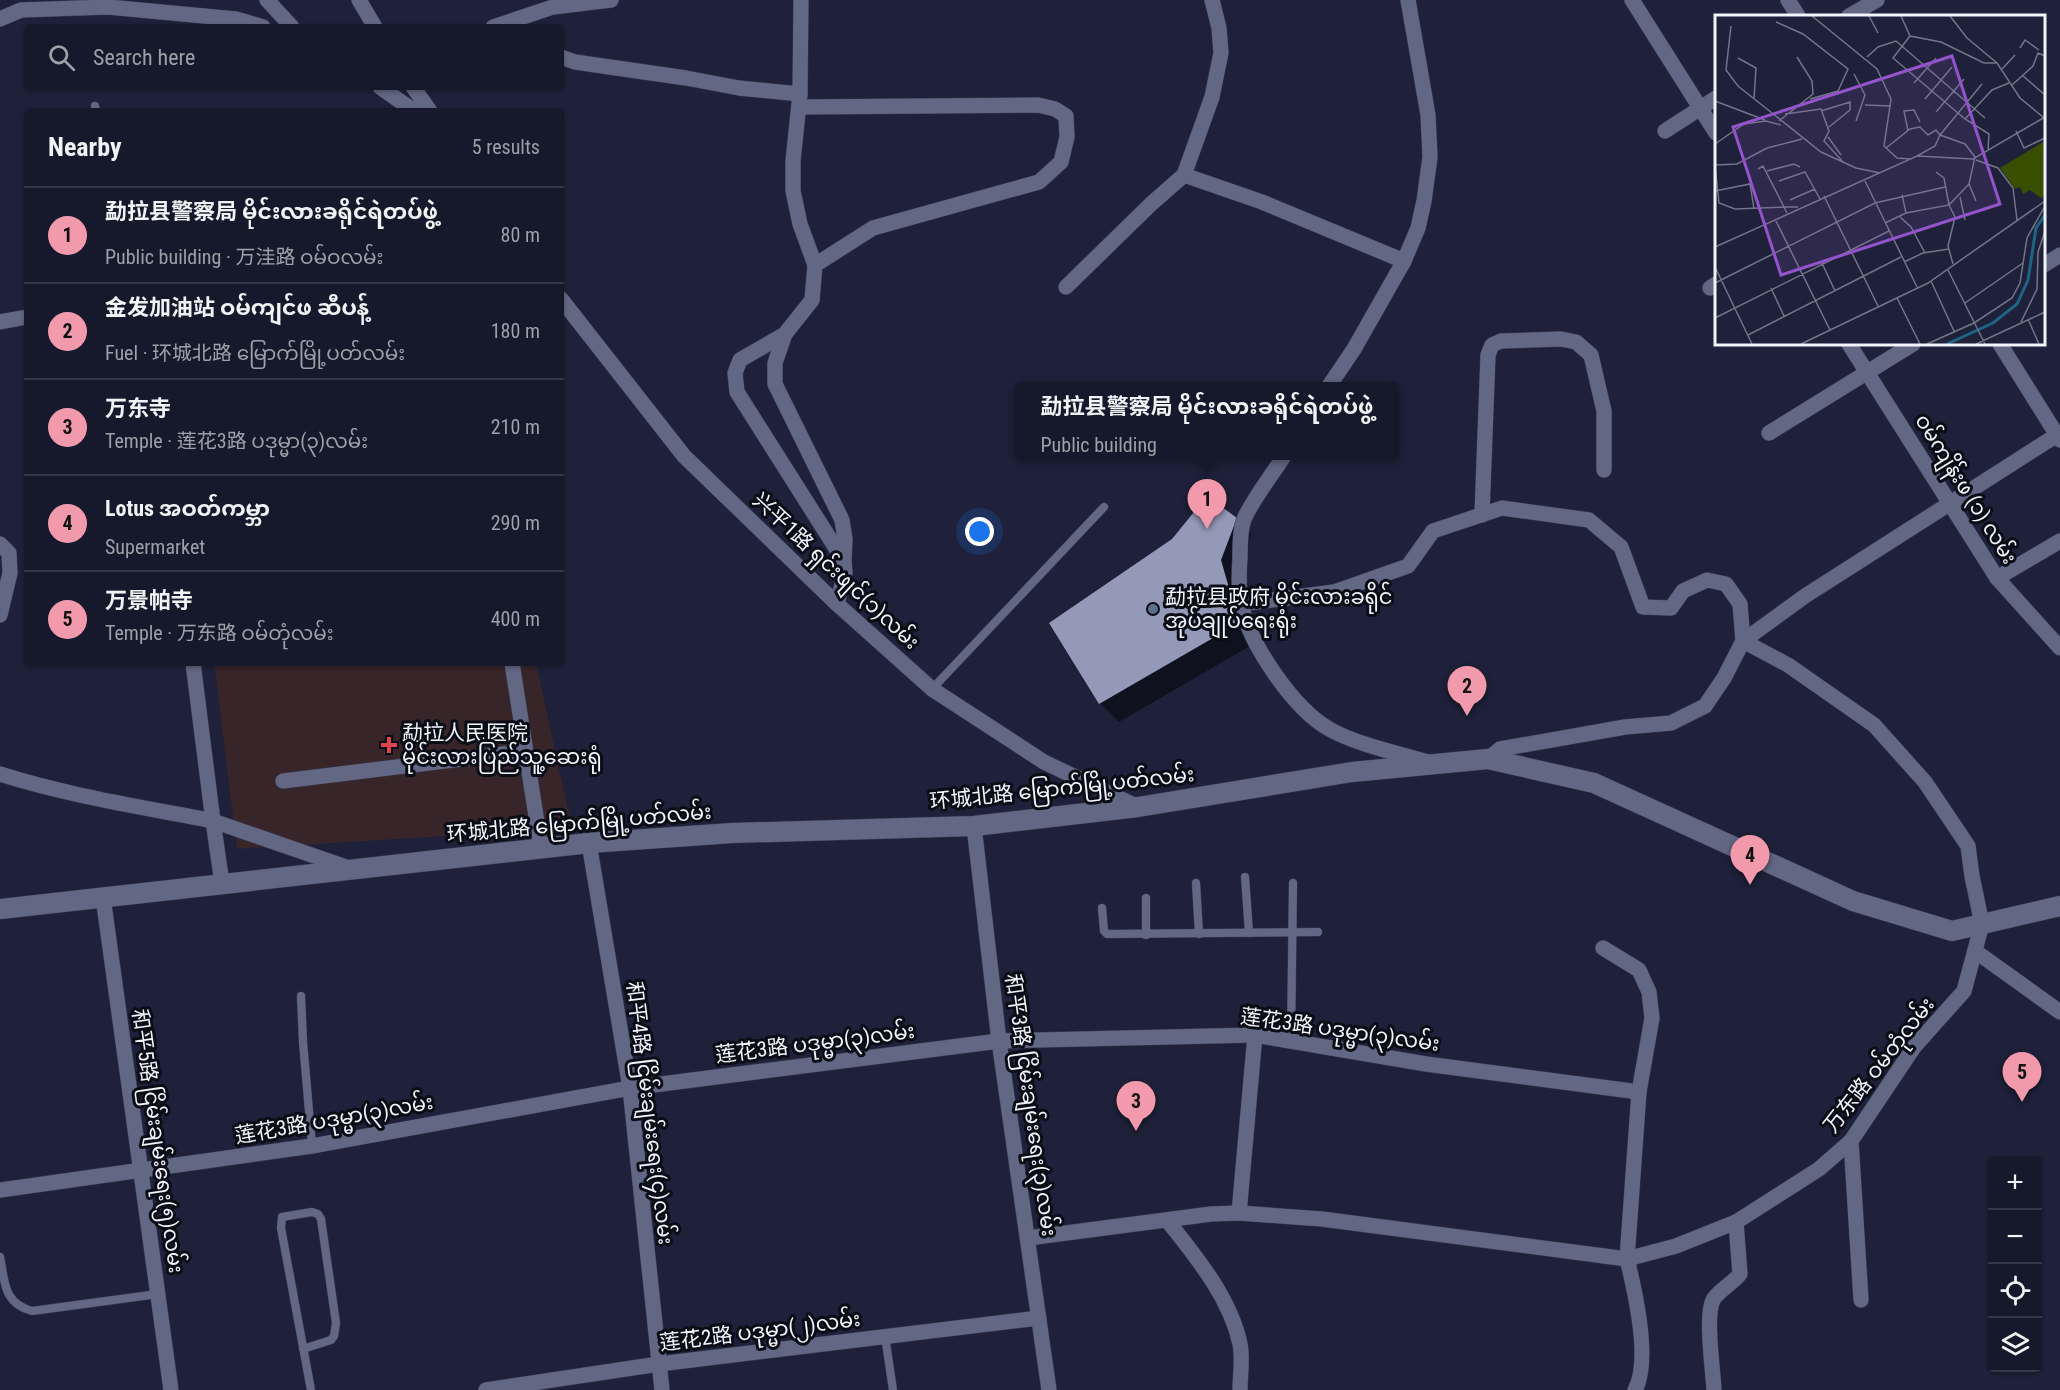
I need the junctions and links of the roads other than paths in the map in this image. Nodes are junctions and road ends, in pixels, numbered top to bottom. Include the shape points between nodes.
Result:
1 (267, 0) edge
2 (359, 0) edge
3 (610, 0) edge
4 (801, 0) edge
5 (1212, 0) edge
6 (1408, 0) edge
7 (1632, 0) edge
8 (1788, 0) edge
9 (1877, 0) edge
10 (1797, 15) edge
11 (1851, 15) edge
12 (0, 20) edge
13 (253, 24) edge
14 (289, 24) edge
15 (373, 24) edge
16 (502, 24) edge
17 (564, 58) edge
18 (384, 90) edge
19 (415, 90) edge
20 (1715, 99) edge
21 (800, 100) junction
22 (410, 108) edge
23 (428, 108) edge
24 (1701, 108) junction
25 (1665, 131) dead end
26 (1715, 131) edge
27 (1184, 175) junction
28 (2060, 255) edge
29 (1404, 261) junction
30 (2045, 264) edge
31 (815, 265) junction
32 (1066, 286) dead end
33 (564, 303) edge
34 (24, 318) edge
35 (0, 322) edge
36 (785, 334) junction
37 (1850, 345) edge
38 (1911, 345) edge
39 (2001, 345) edge
40 (1867, 372) junction
41 (1332, 382) edge
42 (1769, 433) dead end
43 (2059, 436) edge
44 (1281, 460) edge
45 (1604, 470) dead end
46 (1950, 504) junction
47 (1104, 507) dead end
48 (1482, 515) junction
49 (2060, 542) edge
50 (0, 544) edge
51 (844, 561) junction
52 (1997, 578) junction
53 (837, 604) junction
54 (1241, 604) junction
55 (0, 615) edge
56 (1743, 641) junction
57 (2060, 648) edge
58 (193, 666) edge
59 (512, 666) edge
60 (932, 689) junction
61 (526, 751) junction
62 (1488, 759) junction
63 (1436, 764) junction
64 (0, 774) edge
65 (283, 781) dead end
66 (1138, 807) junction
67 (213, 821) junction
68 (974, 826) junction
69 (589, 843) junction
70 (541, 848) junction
71 (352, 869) junction
72 (1245, 877) dead end
73 (222, 883) junction
74 (1197, 883) dead end
75 (1293, 883) dead end
76 (103, 897) junction
77 (1146, 898) dead end
78 (2060, 906) edge
79 (1102, 908) dead end
80 (0, 909) edge
81 (1982, 924) junction
82 (1294, 932) junction
83 (1318, 932) dead end
84 (1249, 933) junction
85 (1199, 934) junction
86 (1146, 935) junction
87 (1603, 948) dead end
88 (1975, 951) junction
89 (301, 996) dead end
90 (2060, 1012) edge
91 (1255, 1035) junction
92 (999, 1041) junction
93 (1291, 1041) junction
94 (630, 1088) junction
95 (1639, 1092) junction
96 (1851, 1141) junction
97 (312, 1146) junction
98 (141, 1171) junction
99 (0, 1190) edge
100 (1239, 1213) junction
101 (1167, 1220) junction
102 (1736, 1222) junction
103 (1028, 1238) junction
104 (0, 1257) edge
105 (1627, 1259) junction
106 (158, 1294) junction
107 (1861, 1300) dead end
108 (1039, 1318) junction
109 (885, 1336) junction
110 (303, 1349) junction
111 (659, 1364) junction
112 (171, 1390) edge
113 (311, 1390) edge
114 (486, 1390) edge
115 (662, 1390) edge
116 (893, 1390) edge
117 (1049, 1390) edge
118 (1240, 1390) edge
119 (1635, 1390) edge
120 (1714, 1390) edge

1 - 14 street
2 - 15 street
3 - 16 street via 553,7
4 - 21 street
5 - 27 street via 1220,28 1221,53 1212,97
6 - 29 street via 1428,115 1430,157 1418,228
7 - 24 street
8 - 10 street
9 - 11 street
12 - 13 street via 21,10 108,7
17 - 21 street
18 - 22 street
19 - 23 street
20 - 24 street
21 - 31 street via 793,191
21 - 31 street via 1038,105 1066,116 1067,137 1061,162 1039,182 873,228
24 - 25 street
24 - 26 street
27 - 29 street via 1262,202
27 - 32 street
28 - 30 street
29 - 41 street
31 - 36 street via 812,300
33 - 53 street, 兴平1路 ရှင်းဖျင်(၁)လမ်း via 684,456
34 - 35 street
36 - 51 street via 775,363 776,384 842,520
36 - 51 street via 740,360 735,373 736,392
37 - 40 street, ဝမ်ကျိန်းဖ (၁) လမ်း
38 - 40 street
39 - 43 street
40 - 42 street
40 - 46 street, ဝမ်ကျိန်းဖ (၁) လမ်း
43 - 46 street
44 - 54 street via 1244,518 1239,567
45 - 48 street via 1604,411 1592,355 1576,342 1561,339 1501,341 1492,345 1488,355
46 - 52 street, ဝမ်ကျိန်းဖ (၁) လမ်း
46 - 56 street via 1805,596
47 - 60 lane
48 - 54 street via 1433,531 1408,566 1334,592
48 - 56 street via 1502,508 1588,520 1621,547 1643,607 1671,608 1683,591 1707,580 1726,584 1740,604
49 - 52 street
50 - 55 street via 9,554 10,573
51 - 53 street
52 - 57 street, ဝမ်ကျိန်းဖ (၁) လမ်း
53 - 60 street, 兴平1路 ရှင်းဖျင်(၁)လမ်း
54 - 63 street via 1268,665 1312,717 1360,742
56 - 62 street via 1705,706 1671,723 1500,749
56 - 81 street via 1788,666 1874,725 1925,782 1968,846
58 - 67 street
59 - 61 street
60 - 66 street, 兴平1路 ရှင်းဖျင်(၁)လမ်း via 1044,762
61 - 65 street
61 - 70 street
62 - 63 street, 环城北路 မြောက်မြို့ပတ်လမ်း
62 - 81 street, 环城北路 မြောက်မြို့ပတ်လမ်း via 1594,783 1853,901 1952,931
63 - 66 street, 环城北路 မြောက်မြို့ပတ်လမ်း via 1352,772
64 - 67 street
66 - 68 street, 环城北路 မြောက်မြို့ပတ်လမ်း
67 - 71 street
67 - 73 street
68 - 69 street, 环城北路 မြောက်မြို့ပတ်လမ်း via 732,833
68 - 92 street, 和平3路 ငြိမ်းချမ်းရေး(၃)လမ်း
69 - 70 street, 环城北路 မြောက်မြို့ပတ်လမ်း
69 - 94 street, 和平4路 ငြိမ်းချမ်းရေး(၄)လမ်း
70 - 71 street, 环城北路 မြောက်မြို့ပတ်လမ်း
71 - 73 street, 环城北路 မြောက်မြို့ပတ်လမ်း
72 - 84 lane
73 - 76 street, 环城北路 မြောက်မြို့ပတ်လမ်း
74 - 85 lane
75 - 82 lane
76 - 80 street, 环城北路 မြောက်မြို့ပတ်လမ်း
76 - 98 street, 和平5路 ငြိမ်းချမ်းရေး(၅)လမ်း
77 - 86 lane
78 - 81 street, 环城北路 မြောက်မြို့ပတ်လမ်း
79 - 86 lane via 1107,934
81 - 88 street, 万东路 ဝမ်တုံလမ်း
82 - 83 lane
82 - 84 lane
82 - 93 lane
84 - 85 lane
85 - 86 lane
87 - 95 street via 1639,970 1649,992 1652,1018
88 - 90 street
88 - 96 street, 万东路 ဝမ်တုံလမ်း via 1964,991 1914,1047
89 - 97 lane
91 - 92 street, 莲花3路 ပဒုမ္မာ(၃)လမ်း
91 - 93 street, 莲花3路 ပဒုမ္မာ(၃)လမ်း
91 - 100 street
92 - 94 street, 莲花3路 ပဒုမ္မာ(၃)လမ်း
92 - 103 street, 和平3路 ငြိမ်းချမ်းရေး(၃)လမ်း
93 - 95 street, 莲花3路 ပဒုမ္မာ(၃)လမ်း via 1426,1064
94 - 97 street, 莲花3路 ပဒုမ္မာ(၃)လမ်း
94 - 111 street, 和平4路 ငြိမ်းချမ်းရေး(၄)လမ်း
95 - 105 street
96 - 102 street, 万东路 ဝမ်တုံလမ်း via 1819,1168
96 - 107 street
97 - 98 street, 莲花3路 ပဒုမ္မာ(၃)လမ်း
98 - 99 street, 莲花3路 ပဒုမ္မာ(၃)လမ်း
98 - 106 street, 和平5路 ငြိမ်းချမ်းရေး(၅)လမ်း
100 - 101 street
100 - 105 street via 1322,1219
101 - 103 street
101 - 118 street via 1199,1260 1228,1308 1241,1345
102 - 105 street, 万东路 ဝမ်တုံလမ်း via 1676,1246
102 - 120 street via 1740,1274 1714,1298 1709,1311
103 - 108 street, 和平3路 ငြိမ်းချမ်းရေး(၃)လမ်း
104 - 106 lane via 8,1295 19,1307 32,1311
105 - 119 street via 1642,1350 1640,1382
106 - 112 street, 和平5路 ငြိမ်းချမ်းရေး(၅)လမ်း
108 - 109 street, 莲花2路 ပဒုမ္မာ(၂)လမ်း
108 - 117 street, 和平3路 ငြိမ်းချမ်းရေး(၃)လမ်း
109 - 111 street, 莲花2路 ပဒုမ္မာ(၂)လမ်း
109 - 116 lane
110 - 110 lane via 280,1222 282,1217 312,1212 321,1219 336,1323 331,1341
110 - 113 lane
111 - 114 street, 莲花2路 ပဒုမ္မာ(၂)လမ်း
111 - 115 street, 和平4路 ငြိမ်းချမ်းရေး(၄)လမ်း

